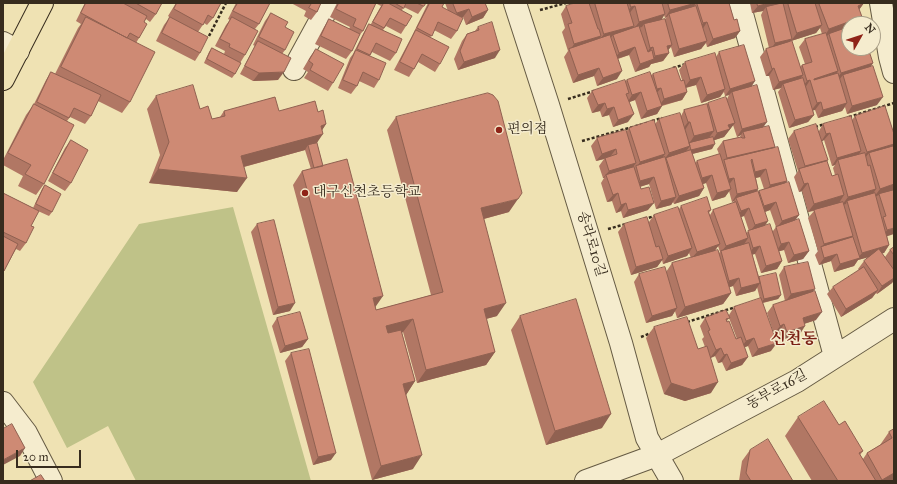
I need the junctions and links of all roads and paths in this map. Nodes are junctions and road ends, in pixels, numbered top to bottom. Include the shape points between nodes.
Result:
1 (42, 3) edge
2 (226, 3) edge
3 (330, 3) edge
4 (566, 3) edge
5 (739, 3) edge
6 (882, 3) edge
7 (518, 10) edge
8 (209, 36) edge
9 (10, 47) edge
10 (690, 62) edge
11 (294, 69) dead end
12 (668, 69) edge
13 (894, 72) edge
14 (3, 79) edge
15 (601, 89) edge
16 (894, 103) edge
17 (548, 105) junction
18 (668, 117) edge
19 (842, 119) edge
20 (828, 123) edge
21 (813, 128) edge
22 (561, 147) junction
23 (662, 214) edge
24 (640, 220) edge
25 (632, 222) edge
26 (588, 234) junction
27 (736, 307) edge
28 (894, 319) edge
29 (682, 324) edge
30 (652, 333) dead end
31 (621, 343) junction
32 (835, 356) junction
33 (3, 403) edge
34 (657, 455) junction
35 (51, 481) edge
36 (586, 481) edge
37 (672, 481) edge

1 - 9 main road
2 - 8 path
3 - 11 street
4 - 7 path
5 - 32 street
6 - 13 street
7 - 17 street, 송라로10길
9 - 14 main road
10 - 12 path
15 - 17 path
16 - 19 path
17 - 22 street, 송라로10길
18 - 22 path
20 - 21 path
22 - 26 street, 송라로10길
23 - 24 path
25 - 26 path
26 - 31 street, 송라로10길
27 - 29 path
28 - 32 street, 동부로16길
30 - 31 path
31 - 34 street, 송라로10길 via 647,438
32 - 34 street, 동부로16길 via 796,380
33 - 35 street via 26,433
34 - 36 street, 동부로16길
34 - 37 street, 송라로10길

